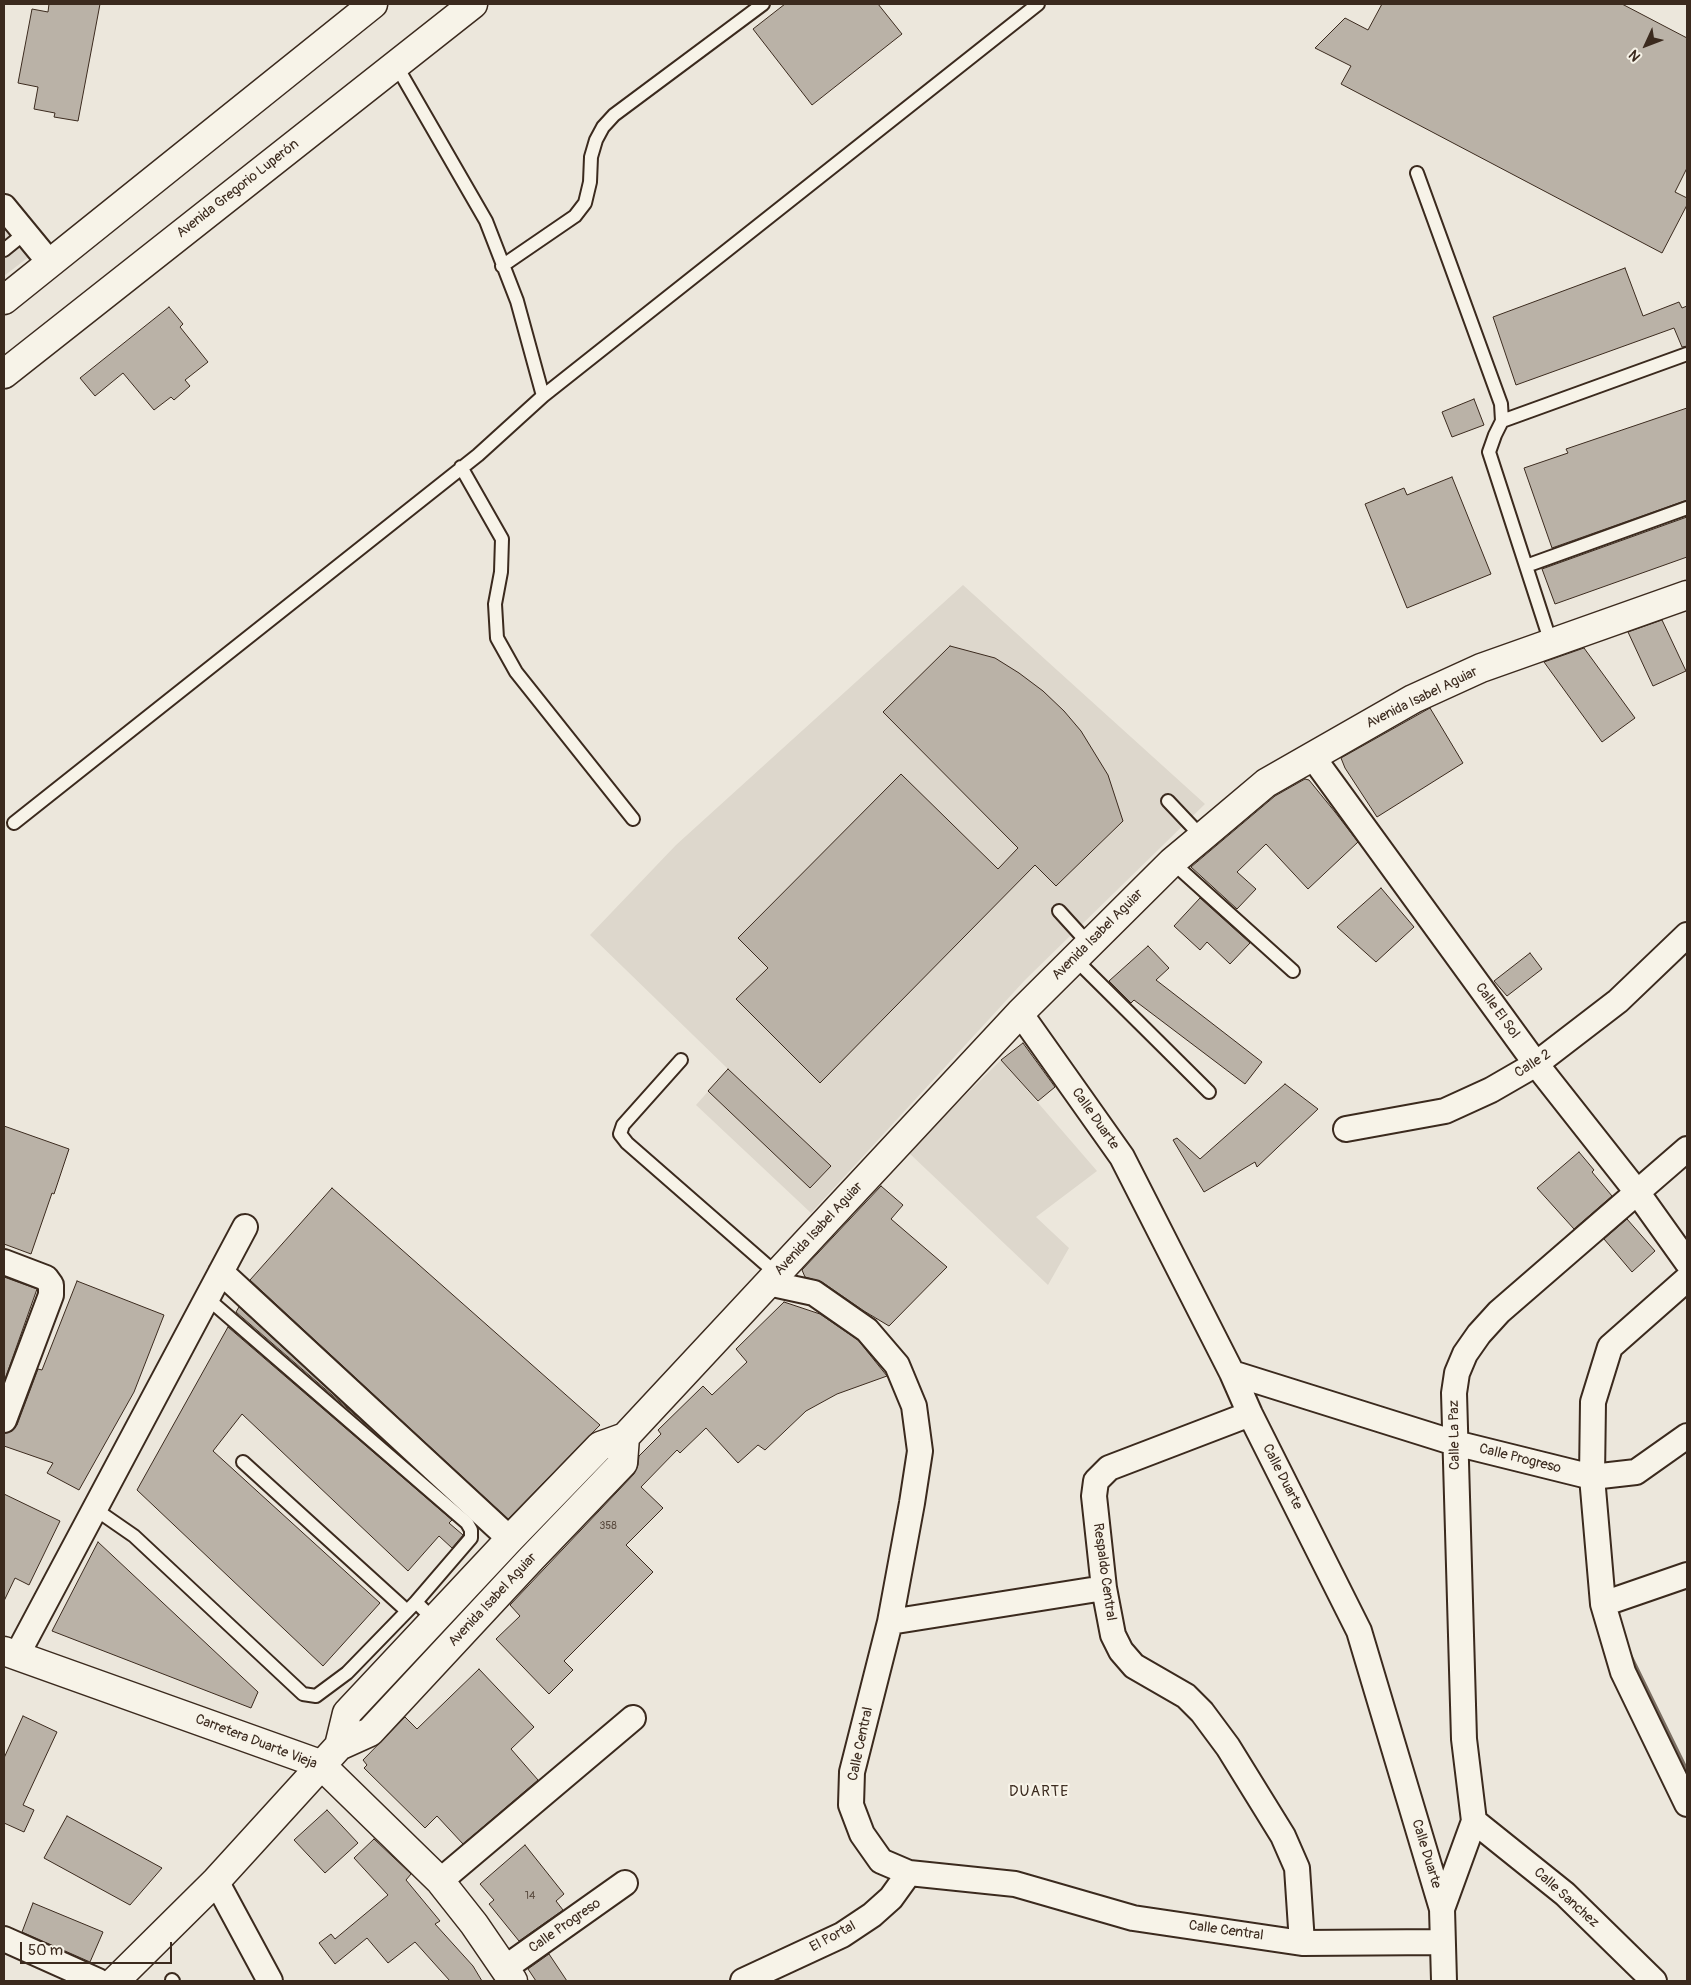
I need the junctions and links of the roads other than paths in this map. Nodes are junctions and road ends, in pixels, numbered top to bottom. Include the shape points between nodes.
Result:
1 (373, 4) edge
2 (473, 4) edge
3 (763, 4) edge
4 (1038, 4) edge
5 (396, 65) junction
6 (1417, 173) dead end
7 (4, 207) edge
8 (25, 232) junction
9 (4, 250) edge
10 (50, 263) junction
11 (502, 266) junction
12 (4, 300) edge
13 (1687, 354) edge
14 (4, 374) edge
15 (543, 396) junction
16 (1502, 421) junction
17 (461, 467) junction
18 (1687, 508) edge
19 (1526, 566) junction
20 (1687, 595) edge
21 (1552, 643) junction
22 (1312, 756) junction
23 (1168, 801) dead end
24 (633, 819) dead end
25 (14, 823) dead end
26 (1202, 837) junction
27 (1172, 862) junction
28 (1059, 911) dead end
29 (1687, 935) edge
30 (1082, 951) junction
31 (1293, 971) dead end
32 (1020, 1013) junction
33 (681, 1060) dead end
34 (1536, 1064) junction
35 (1210, 1092) dead end
36 (1346, 1130) dead end
37 (1687, 1149) edge
38 (1637, 1192) junction
39 (245, 1228) dead end
40 (4, 1262) edge
41 (1687, 1262) edge
42 (221, 1272) junction
43 (773, 1279) junction
44 (1687, 1279) edge
45 (207, 1298) junction
46 (1232, 1374) junction
47 (1250, 1414) junction
48 (4, 1420) edge
49 (1687, 1436) edge
50 (625, 1437) junction
51 (1455, 1443) junction
52 (243, 1462) dead end
53 (1592, 1477) junction
54 (94, 1509) junction
55 (510, 1539) junction
56 (531, 1559) junction
57 (1687, 1575) edge
58 (1104, 1588) junction
59 (1603, 1604) junction
60 (419, 1611) junction
61 (890, 1622) junction
62 (10, 1653) edge
63 (633, 1718) dead end
64 (329, 1755) junction
65 (1687, 1804) edge
66 (1474, 1821) junction
67 (908, 1873) junction
68 (216, 1881) junction
69 (440, 1881) junction
70 (625, 1884) dead end
71 (1442, 1909) junction
72 (4, 1939) edge
73 (1442, 1942) junction
74 (1302, 1943) junction
75 (509, 1975) edge
76 (115, 1980) edge
77 (270, 1981) edge
78 (743, 1981) edge
79 (1444, 1981) edge
80 (1654, 1981) edge

1 - 10 main road
2 - 5 main road, Avenida Gregorio Luperón
3 - 11 lane via 614,115 603,127 590,157 590,182 585,203 575,216
4 - 15 lane
5 - 11 lane via 486,222
5 - 14 main road, Avenida Gregorio Luperón
6 - 16 lane via 1501,404
7 - 8 street
8 - 9 lane
8 - 10 street
10 - 12 main road
11 - 15 lane via 517,301
13 - 16 lane
15 - 17 lane
16 - 19 lane via 1489,452
17 - 24 lane via 502,539 501,572 495,604 497,638 516,672
17 - 25 lane
18 - 19 lane
19 - 21 lane
20 - 21 main road, Avenida Isabel Aguiar
21 - 22 main road, Avenida Isabel Aguiar via 1481,668 1413,699
22 - 26 main road, Avenida Isabel Aguiar via 1266,783
22 - 34 street, Calle El Sol
23 - 26 lane
26 - 27 main road, Avenida Isabel Aguiar
27 - 30 main road, Avenida Isabel Aguiar
27 - 31 lane
28 - 30 lane
29 - 34 street, Calle 2 via 1618,1001
30 - 32 main road, Avenida Isabel Aguiar
30 - 35 lane
32 - 43 main road, Avenida Isabel Aguiar
32 - 46 street, Calle Duarte via 1122,1156
33 - 43 lane via 623,1125 620,1134
34 - 36 street, Calle 2 via 1445,1111
34 - 38 street, Calle El Sol
37 - 38 street, Calle La Paz
38 - 41 street, Calle El Sol
38 - 51 street, Calle La Paz via 1499,1312 1479,1334 1457,1373
39 - 42 street
40 - 48 street via 46,1278 52,1285 51,1296
42 - 45 street
42 - 55 street
43 - 50 main road, Avenida Isabel Aguiar
43 - 61 street, Calle Central via 814,1293 867,1330 897,1365 914,1406 920,1451
44 - 53 street via 1610,1347 1593,1402
45 - 54 street
45 - 60 lane via 468,1523 471,1538
46 - 47 street, Calle Duarte
46 - 51 street, Calle Progreso
47 - 58 street, Respaldo Central via 1122,1462 1109,1468 1096,1481 1094,1496
47 - 71 street, Calle Duarte via 1359,1631
49 - 53 street, Calle Progreso via 1636,1472
50 - 55 main road, Avenida Isabel Aguiar via 600,1446
50 - 56 main road, Avenida Isabel Aguiar via 623,1463
51 - 53 street, Calle Progreso
51 - 66 street, Calle La Paz via 1464,1739
52 - 60 lane
53 - 59 street
54 - 60 lane via 134,1536 303,1694 316,1696 348,1673
54 - 62 street
55 - 56 main road
55 - 60 main road, Avenida Isabel Aguiar
56 - 64 main road, Avenida Isabel Aguiar via 370,1732
57 - 59 street
58 - 61 street
58 - 74 street, Respaldo Central via 1113,1635 1121,1651 1134,1666 1186,1696 1202,1712 1228,1747 1283,1836 1297,1868
59 - 65 street via 1622,1672
60 - 64 main road, Avenida Isabel Aguiar via 346,1713
61 - 67 street, Calle Central via 852,1772 851,1805 862,1834 881,1861
62 - 64 main road, Carretera Duarte Vieja
63 - 69 street
64 - 68 main road, Avenida Isabel Aguiar
64 - 69 main road, Carretera Duarte Vieja
66 - 71 street
66 - 80 street, Calle Sanchez via 1565,1894
67 - 74 street, Calle Central via 1015,1884 1133,1918
67 - 78 street, El Portal via 891,1898 842,1935
68 - 76 main road, Avenida Isabel Aguiar
68 - 77 street
69 - 75 main road, Carretera Duarte Vieja
70 - 75 street, Calle Progreso
71 - 73 street, Calle Duarte
72 - 76 street
73 - 74 street, Calle Central
73 - 79 street, Calle Duarte

